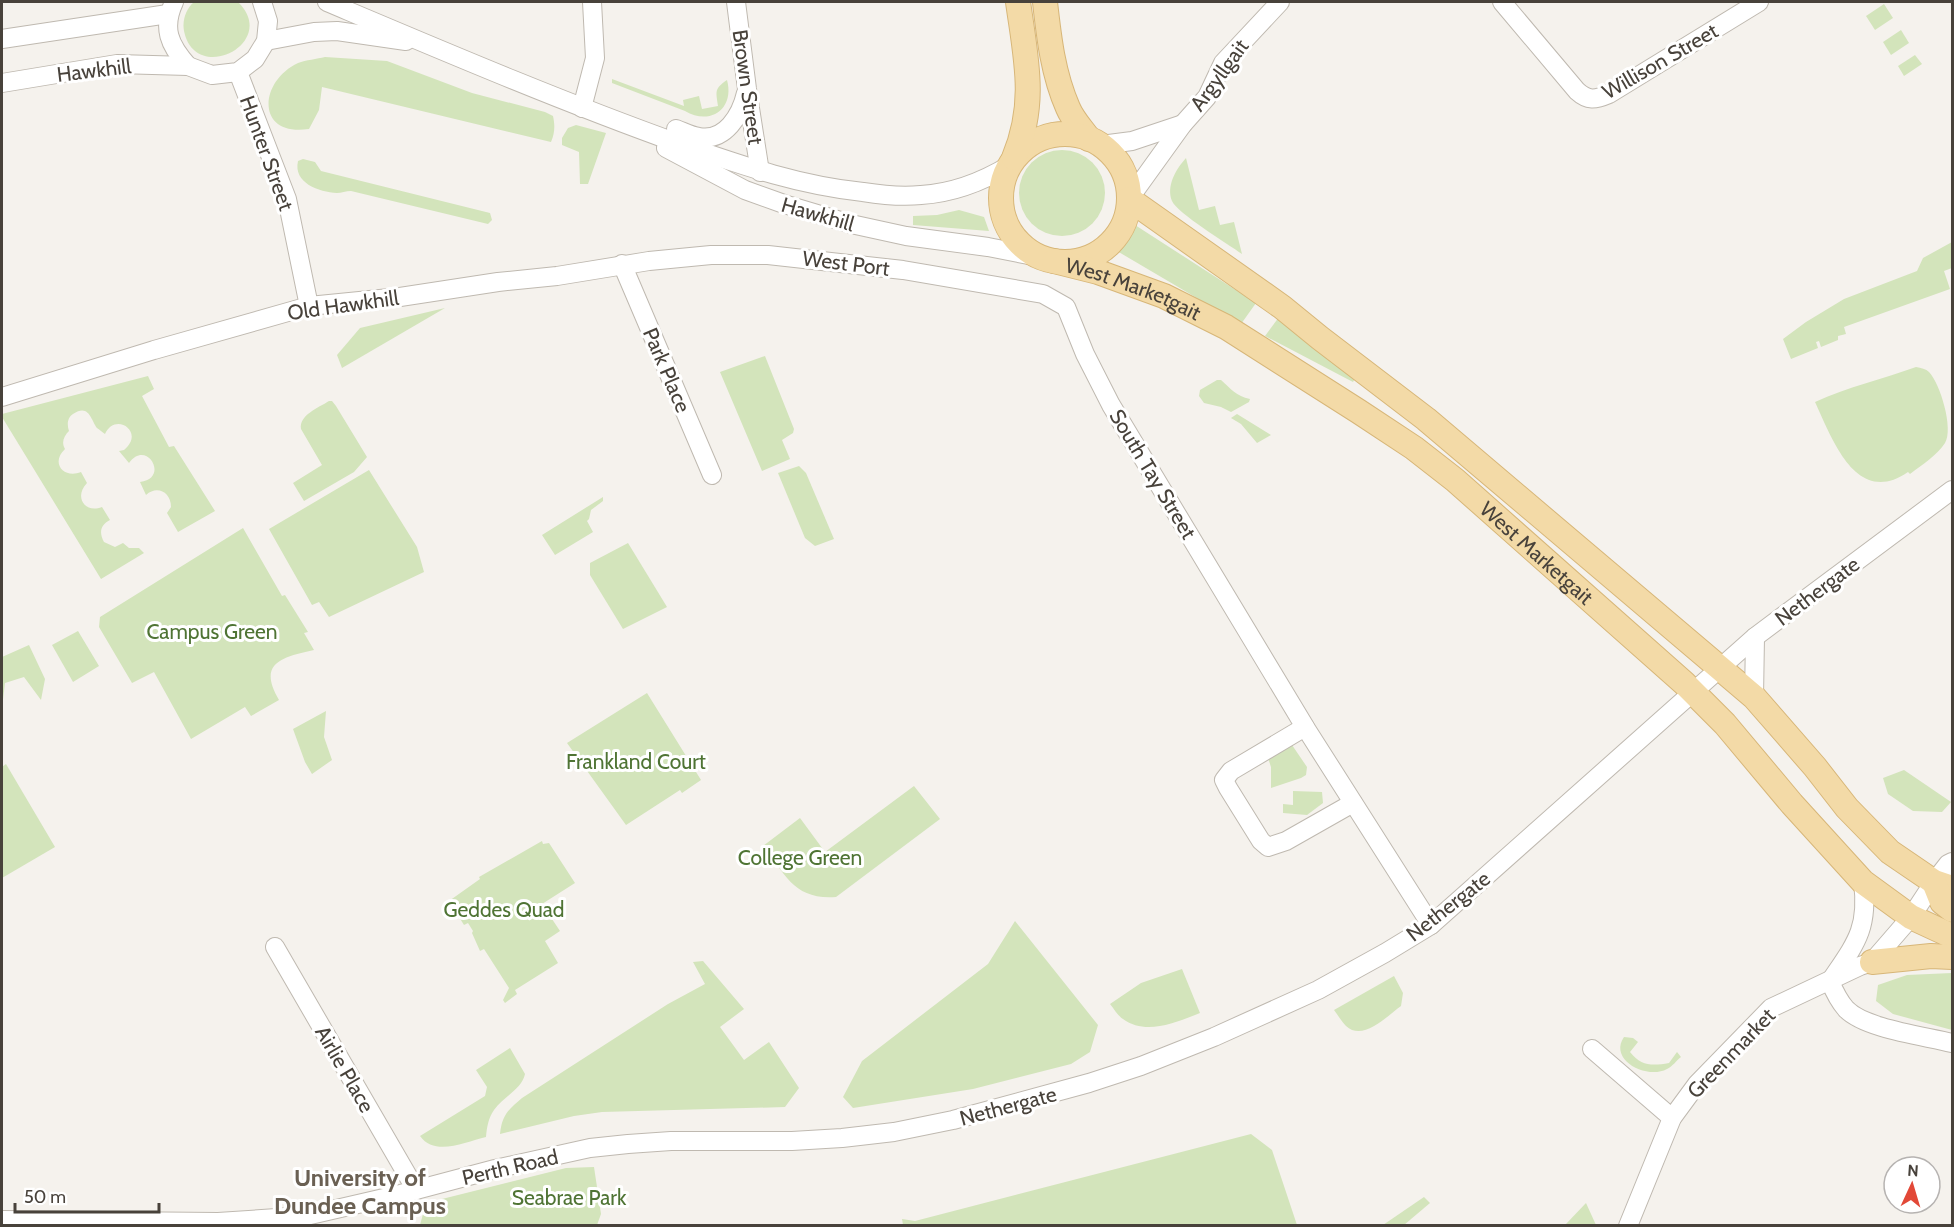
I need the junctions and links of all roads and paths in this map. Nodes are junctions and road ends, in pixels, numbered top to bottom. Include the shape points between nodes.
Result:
1 (262, 2) edge
2 (327, 2) edge
3 (592, 2) edge
4 (736, 2) edge
5 (1018, 2) edge
6 (1045, 2) edge
7 (1502, 2) edge
8 (1759, 2) edge
9 (1275, 3) edge
10 (171, 8) edge
11 (2, 39) edge
12 (266, 41) junction
13 (432, 45) junction
14 (188, 66) junction
15 (238, 72) junction
16 (2, 83) edge
17 (747, 89) junction
18 (582, 108) junction
19 (610, 119) junction
20 (1183, 124) junction
21 (1095, 142) junction
22 (1012, 162) junction
23 (760, 172) junction
24 (1128, 199) junction
25 (1049, 260) junction
26 (622, 264) junction
27 (309, 306) junction
28 (1066, 307) joint
29 (2, 397) edge
30 (712, 475) dead end
31 (1953, 490) edge
32 (1755, 637) junction
33 (1720, 668) junction
34 (1693, 692) junction
35 (1754, 697) junction
36 (1305, 727) junction
37 (1353, 803) junction
38 (1953, 861) edge
39 (1863, 882) junction
40 (1943, 885) edge
41 (1953, 910) edge
42 (1911, 917) junction
43 (1431, 925) junction
44 (1953, 936) edge
45 (275, 947) dead end
46 (1953, 957) edge
47 (1872, 962) junction
48 (1830, 981) junction
49 (1953, 1043) edge
50 (1592, 1049) dead end
51 (1672, 1118) junction
52 (842, 1138) joint
53 (416, 1190) junction
54 (2, 1220) edge
55 (259, 1223) edge
56 (1628, 1226) edge

1 - 12 street via 268,21
2 - 13 street, Hawkhill
3 - 18 street via 595,58
4 - 17 street, Brown Street
5 - 22 main road via 1029,88 1023,138
6 - 21 main road via 1062,93 1074,120
7 - 8 street, Willison Street via 1577,91 1590,99 1609,94
9 - 20 street, Argyllgait via 1223,63 1208,97
10 - 11 street, Hawkhill
10 - 14 street, Hawkhill via 168,33 175,52
12 - 13 street, Hawkhill via 337,32
12 - 15 street via 255,59
13 - 18 street, Hawkhill
14 - 15 street, Hawkhill via 212,75
14 - 16 street, Hawkhill via 117,64
15 - 27 street, Hunter Street via 287,199
17 - 19 street via 736,119 712,137
17 - 23 street, Brown Street
18 - 19 street, Hawkhill
19 - 23 street, Hawkhill
19 - 25 street, Hawkhill via 745,190 784,204 906,236
20 - 21 street, Argyllgait via 1132,141
20 - 24 street, Argyllgait
21 - 22 main road via 1070,134 1049,136 1029,145
21 - 24 main road via 1121,167
22 - 23 street, Hawkhill via 975,183 920,195 827,189
22 - 25 main road via 1002,185 1004,216 1017,241
24 - 25 main road via 1122,228 1106,247 1080,260
24 - 33 main road, West Marketgait via 1282,307 1426,419
25 - 34 main road, West Marketgait via 1098,272 1181,304 1226,327 1358,411 1455,480
26 - 27 street, Old Hawkhill via 557,276
26 - 28 street, West Port via 711,255 837,261 1043,294
26 - 30 street, Park Place
27 - 29 street, Old Hawkhill
28 - 36 street, South Tay Street via 1111,405
31 - 32 street, Nethergate
32 - 33 street, Nethergate
32 - 35 street
33 - 34 street, Nethergate
33 - 35 main road, West Marketgait
34 - 39 main road, West Marketgait
34 - 43 street, Nethergate
35 - 40 main road, West Marketgait via 1872,835 1890,852
36 - 37 street, South Tay Street
36 - 37 street via 1231,771 1224,780 1261,841 1268,847 1286,841
37 - 43 street
38 - 40 street, Greenmarket via 1948,864
39 - 42 main road, West Marketgait
39 - 48 street via 1864,918 1857,941
40 - 41 main road via 1942,902
40 - 42 street, Greenmarket
42 - 44 main road, West Marketgait
42 - 47 street, Greenmarket
43 - 52 street, Nethergate via 1306,997 1141,1066 989,1112 894,1132
45 - 53 street, Airlie Place
46 - 47 main road
47 - 48 street, Greenmarket
48 - 49 street via 1847,1010 1869,1023
48 - 51 street, Greenmarket via 1772,1008 1697,1084
50 - 51 street, Greenmarket
51 - 56 street, Greenmarket
52 - 53 street, Perth Road via 628,1143 590,1148
53 - 55 street, Perth Road
54 - 55 street, Perth Road

